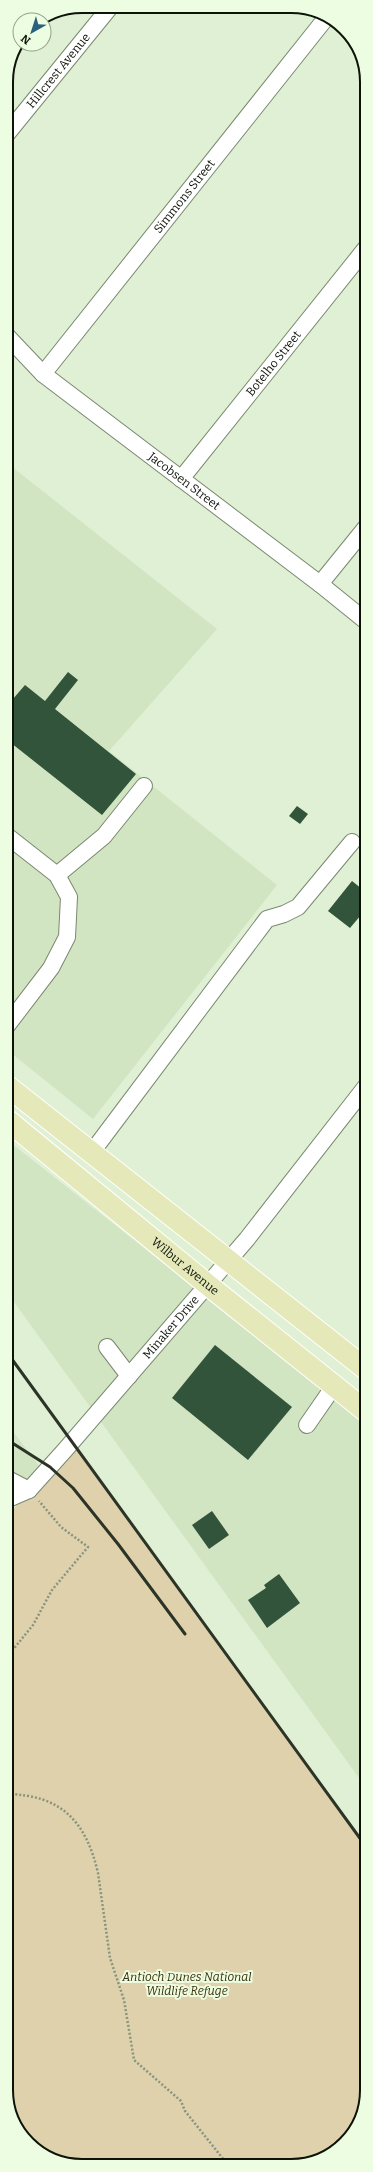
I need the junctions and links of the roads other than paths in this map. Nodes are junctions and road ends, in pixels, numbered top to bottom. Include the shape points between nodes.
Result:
1 (105, 13) edge
2 (323, 21) edge
3 (13, 126) edge
4 (360, 255) edge
5 (13, 342) edge
6 (43, 374) junction
7 (181, 479) junction
8 (360, 534) edge
9 (320, 584) junction
10 (360, 617) edge
11 (144, 786) dead end
12 (13, 841) edge
13 (352, 842) dead end
14 (57, 875) junction
15 (13, 1017) edge
16 (13, 1090) edge
17 (360, 1094) edge
18 (13, 1125) edge
19 (92, 1152) junction
20 (230, 1260) junction
21 (208, 1285) junction
22 (107, 1348) dead end
23 (360, 1364) edge
24 (129, 1376) junction
25 (334, 1386) junction
26 (360, 1406) edge
27 (307, 1425) dead end
28 (13, 1482) edge
29 (29, 1490) junction
30 (13, 1497) edge

1 - 3 street, Hillcrest Avenue
2 - 6 street, Simmons Street
4 - 7 street, Botelho Street
5 - 6 street, Jacobsen Street
6 - 7 street, Jacobsen Street
7 - 9 street, Jacobsen Street
8 - 9 street
9 - 10 street, Jacobsen Street
11 - 14 street via 104,836
12 - 14 street
13 - 19 street via 298,907 267,919
14 - 15 street via 69,897 67,937 52,968
16 - 19 main road
17 - 20 street, Minaker Drive
18 - 21 main road, Wilbur Avenue
19 - 20 main road
20 - 21 street, Minaker Drive
20 - 23 main road
21 - 24 street, Minaker Drive
21 - 25 main road, Wilbur Avenue
22 - 24 street
24 - 29 street, Minaker Drive
25 - 26 main road, Wilbur Avenue
25 - 27 street
28 - 29 street
29 - 30 street

